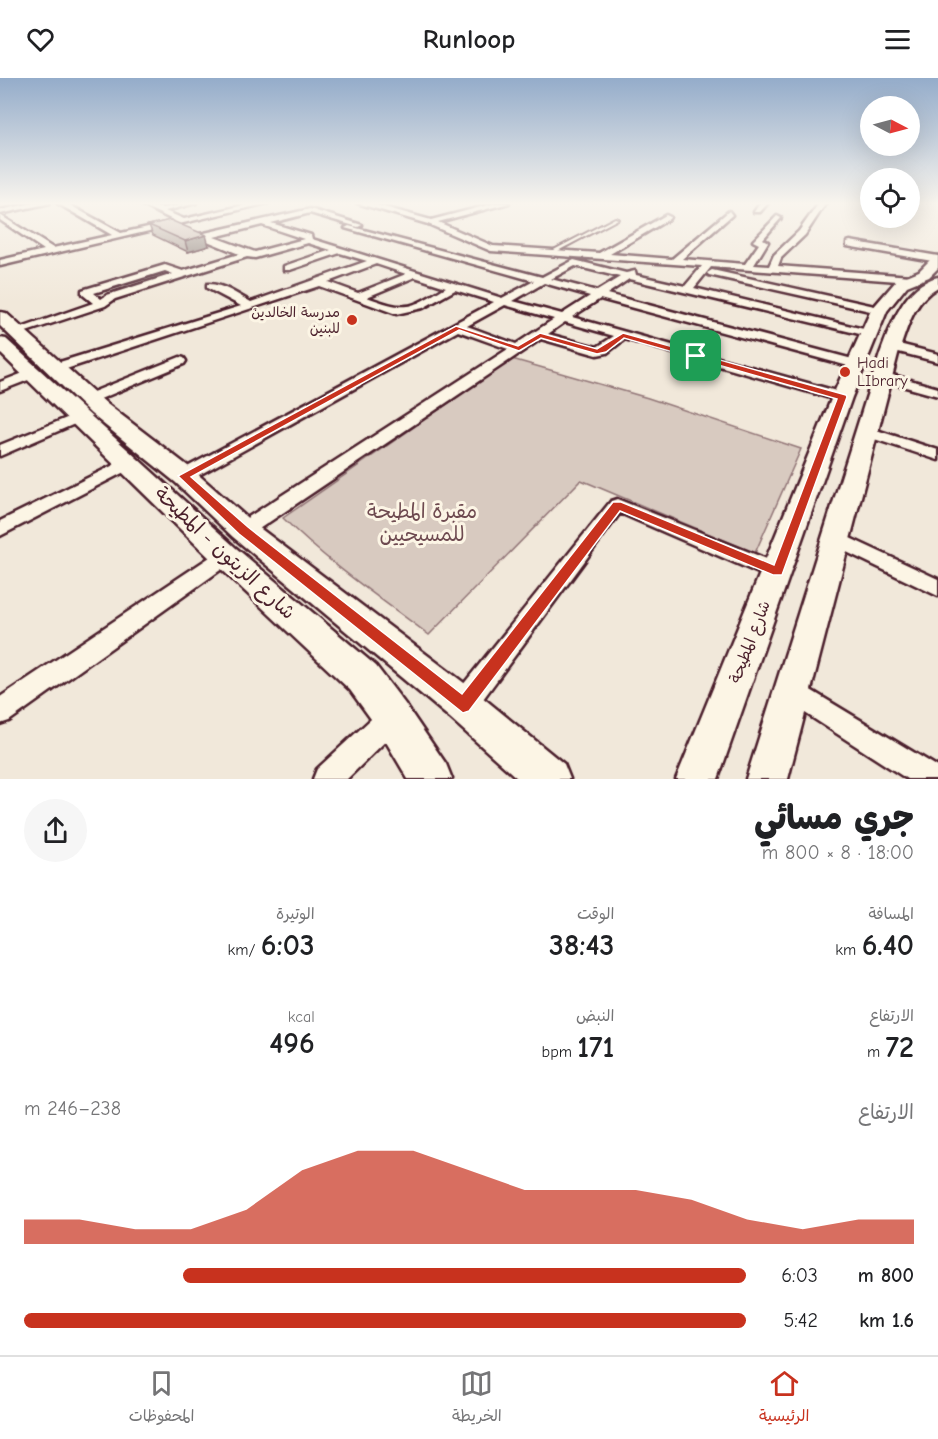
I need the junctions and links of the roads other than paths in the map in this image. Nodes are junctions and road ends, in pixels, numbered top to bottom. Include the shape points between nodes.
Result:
1 (28, 236) edge
2 (120, 236) edge
3 (202, 236) edge
4 (211, 236) edge
5 (304, 236) edge
6 (378, 236) edge
7 (463, 236) edge
8 (584, 236) edge
9 (635, 236) edge
10 (704, 236) edge
11 (762, 236) edge
12 (799, 236) edge
13 (206, 237) junction
14 (308, 240) junction
15 (401, 242) junction
16 (850, 244) dead end
17 (340, 250) junction
18 (51, 251) junction
19 (550, 253) junction
20 (247, 254) junction
21 (362, 256) junction
22 (599, 257) junction
23 (376, 261) junction
24 (652, 261) junction
25 (674, 262) junction
26 (0, 263) edge
27 (287, 268) dead end
28 (705, 268) junction
29 (747, 268) junction
30 (772, 270) junction
31 (416, 273) junction
32 (184, 274) junction
33 (932, 274) edge
34 (628, 276) junction
35 (542, 280) junction
36 (319, 282) junction
37 (456, 285) junction
38 (211, 286) dead end
39 (686, 291) junction
40 (599, 296) junction
41 (357, 297) junction
42 (505, 302) junction
43 (101, 304) junction
44 (249, 306) junction
45 (565, 318) junction
46 (459, 327) junction
47 (5, 330) edge
48 (540, 335) junction
49 (623, 335) junction
50 (875, 347) junction
51 (519, 349) junction
52 (938, 358) edge
53 (180, 361) dead end
54 (43, 371) junction
55 (0, 387) edge
56 (938, 392) edge
57 (842, 397) junction
58 (84, 408) junction
59 (867, 432) junction
60 (0, 451) edge
61 (938, 455) edge
62 (128, 463) junction
63 (184, 476) junction
64 (0, 528) edge
65 (243, 530) junction
66 (837, 539) junction
67 (226, 555) junction
68 (777, 572) junction
69 (938, 588) edge
70 (794, 692) junction
71 (463, 705) junction
72 (0, 712) edge
73 (392, 717) junction
74 (327, 779) edge
75 (431, 779) edge
76 (549, 779) edge
77 (697, 779) edge
78 (767, 779) edge
79 (932, 779) edge

1 - 18 street
2 - 18 street
3 - 13 street
4 - 13 street
5 - 14 street
6 - 15 street
7 - 19 street via 491,248
8 - 19 lane
9 - 22 street
10 - 25 street
11 - 29 street via 757,241 764,242
12 - 30 street via 777,257
13 - 20 street
14 - 17 street
14 - 20 street
15 - 21 street
15 - 35 street
16 - 33 street
17 - 21 street
17 - 27 street
18 - 26 street
19 - 22 street
20 - 32 street
21 - 23 street
22 - 24 street
23 - 31 street
23 - 36 street
24 - 25 street
24 - 34 street
25 - 28 street
28 - 29 street
28 - 39 street
28 - 50 street
29 - 30 street
30 - 33 street
31 - 37 street
31 - 41 street
32 - 43 street via 111,297
32 - 43 street via 165,268 86,292
33 - 50 street, شارع المطيحة via 902,318
33 - 50 street, شارع المطيحة via 902,282
34 - 35 street via 574,263
34 - 39 street
34 - 40 street
35 - 40 street
35 - 42 street
36 - 41 street
36 - 44 street
37 - 41 street via 404,311
37 - 42 street
38 - 44 street
39 - 50 street
40 - 45 street
40 - 50 street
42 - 45 street
42 - 46 street
43 - 47 street
44 - 54 street
45 - 48 street
45 - 49 street
46 - 51 street
46 - 63 street
47 - 54 street, شارع الزيتون - المطيحة
48 - 49 street via 597,351
48 - 51 street
49 - 57 street
50 - 52 street
50 - 56 street
50 - 57 street, شارع المطيحة
50 - 59 street, شارع المطيحة
51 - 65 street
53 - 58 street
54 - 55 street
54 - 58 street, شارع الزيتون - المطيحة
57 - 68 street, شارع المطيحة
58 - 60 street
58 - 62 street, شارع الزيتون - المطيحة
58 - 63 street, شارع الزيتون - المطيحة
59 - 61 street
59 - 66 street, شارع المطيحة
62 - 64 street
62 - 67 street, شارع الزيتون - المطيحة
63 - 65 street, شارع الزيتون - المطيحة
65 - 71 street, شارع الزيتون - المطيحة
66 - 69 street
66 - 70 street, شارع المطيحة
67 - 72 street
67 - 73 street, شارع الزيتون - المطيحة via 363,678
68 - 71 street via 617,505
68 - 77 street, شارع المطيحة
70 - 78 street, شارع المطيحة
70 - 79 street
71 - 76 street, شارع الزيتون - المطيحة
73 - 74 street
73 - 75 street, شارع الزيتون - المطيحة

